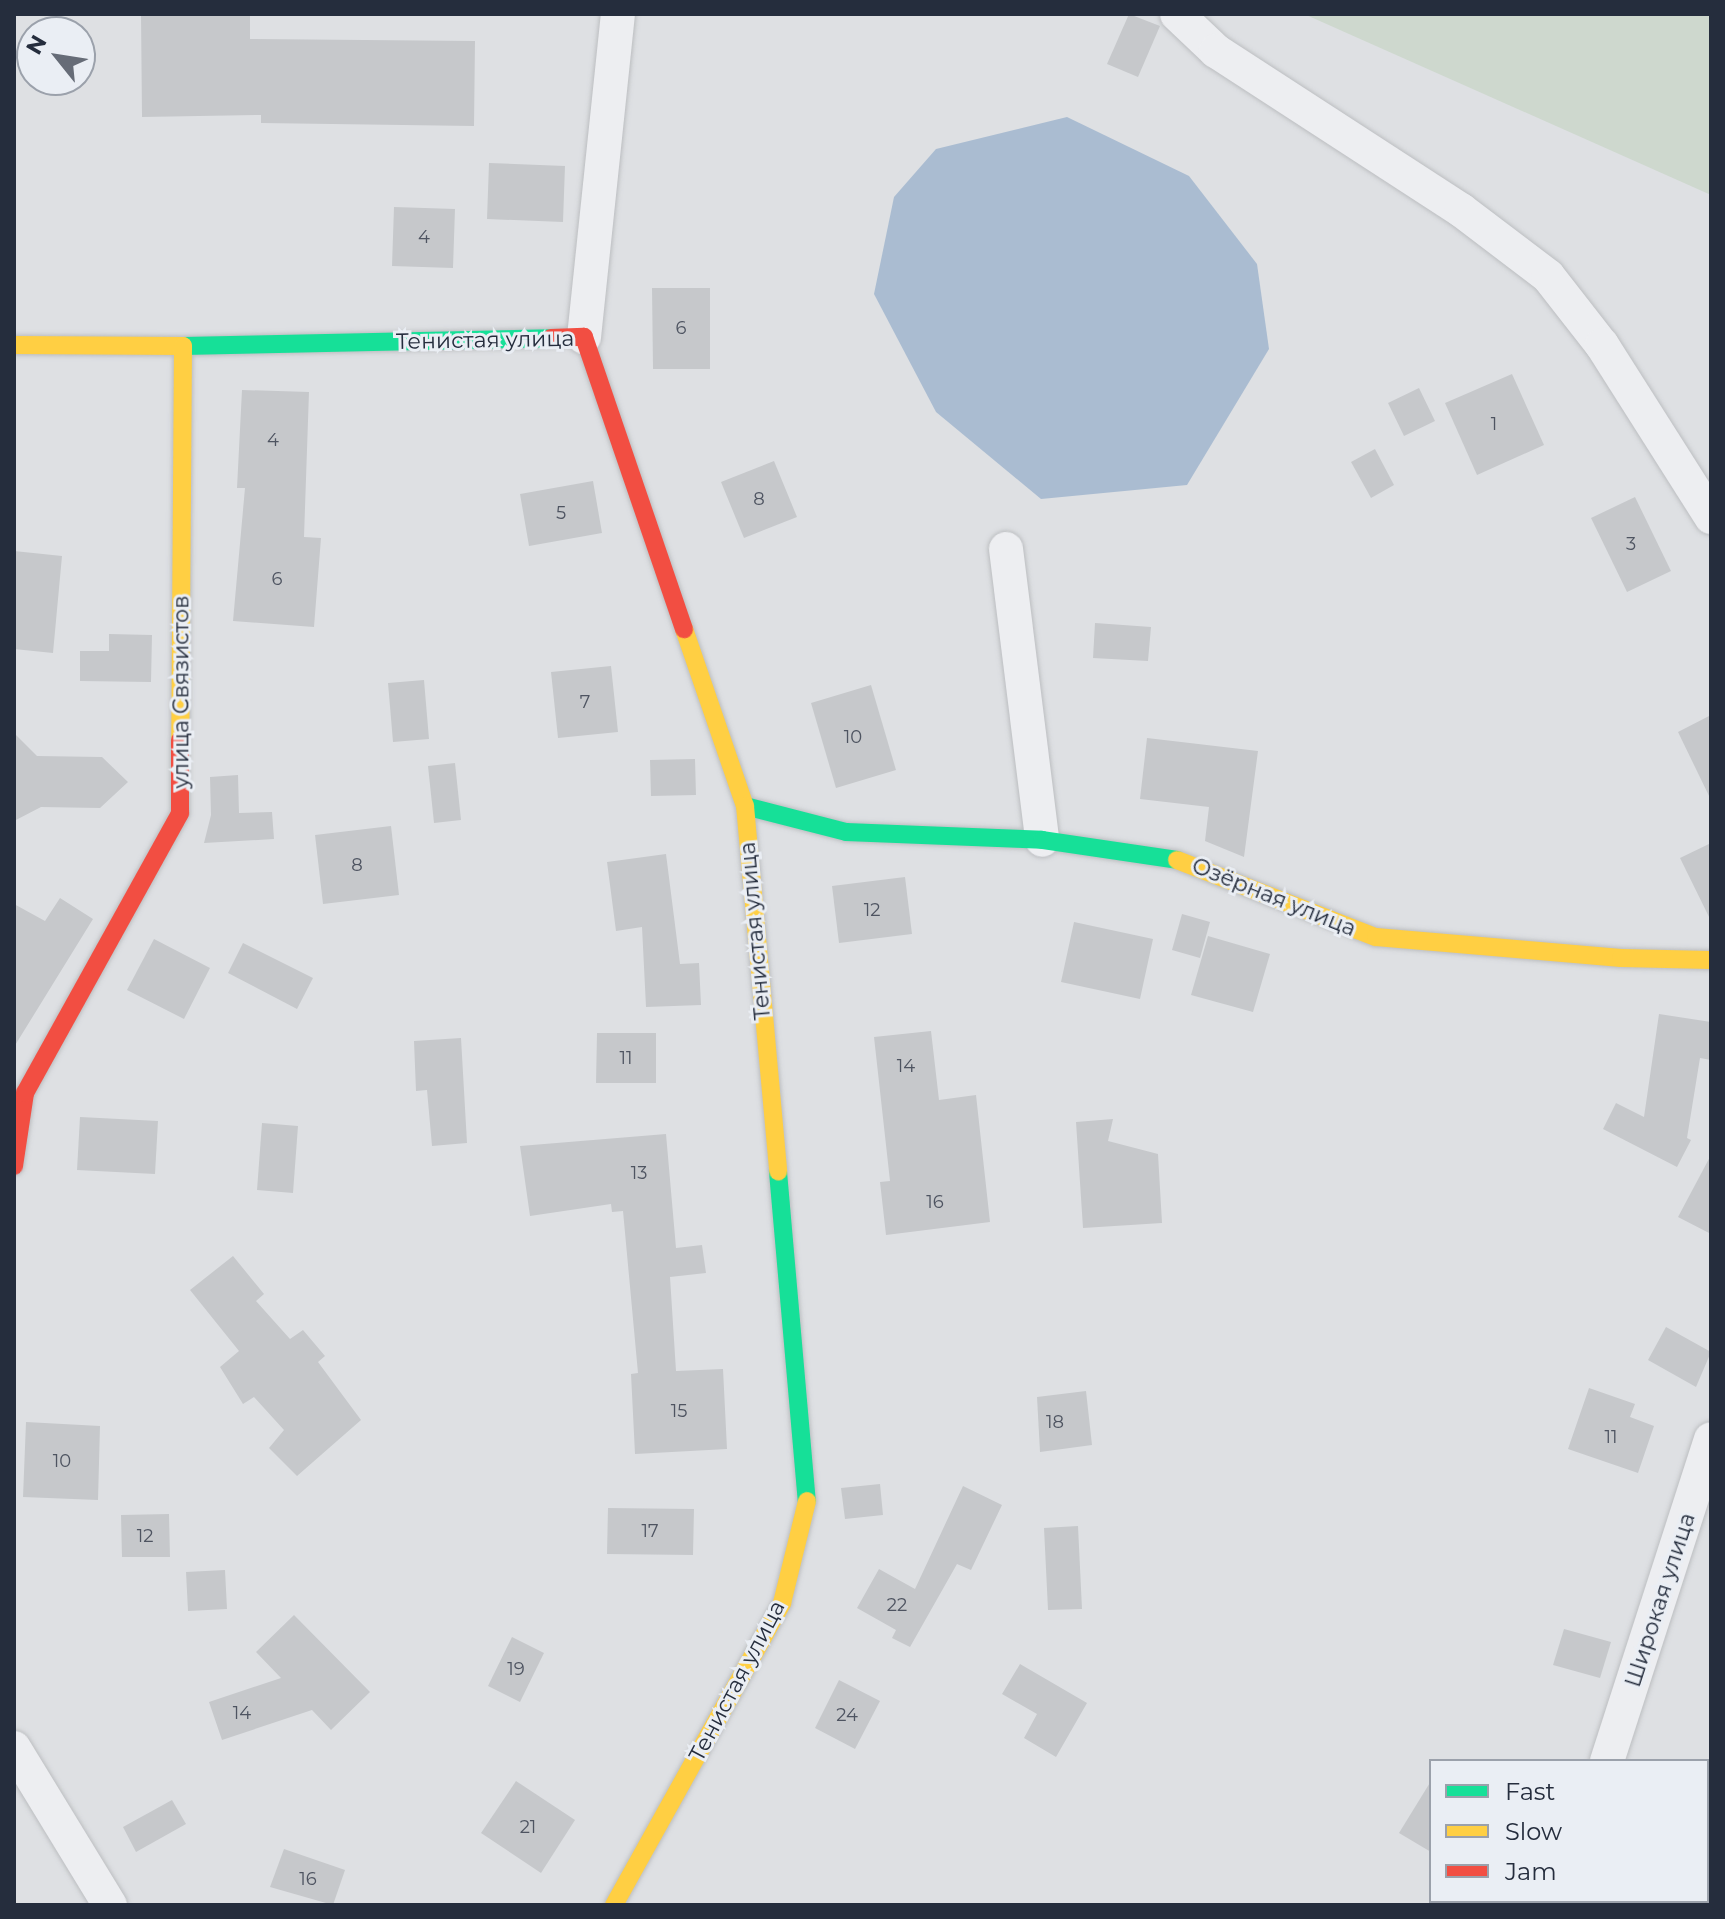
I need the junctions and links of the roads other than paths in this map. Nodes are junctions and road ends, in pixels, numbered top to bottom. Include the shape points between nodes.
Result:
1 (618, 14) edge
2 (1177, 14) edge
3 (584, 337) junction
4 (14, 345) edge
5 (183, 346) junction
6 (1711, 517) edge
7 (1006, 549) dead end
8 (745, 806) junction
9 (1042, 840) junction
10 (1711, 960) edge
11 (14, 1166) edge
12 (1711, 1439) edge
13 (14, 1748) edge
14 (1608, 1759) edge
15 (110, 1905) edge
16 (614, 1905) edge

1 - 3 street
2 - 6 street via 1216,51 1461,210 1548,276 1602,345
3 - 5 street, Тенистая улица
3 - 8 street, Тенистая улица
4 - 5 street
5 - 11 street, улица Связистов via 180,813 25,1093
7 - 9 street
8 - 9 street, Озёрная улица via 846,832
8 - 16 street, Тенистая улица via 808,1510 782,1603
9 - 10 street, Озёрная улица via 1190,862 1376,937 1621,958
12 - 14 street, Широкая улица
13 - 15 street

